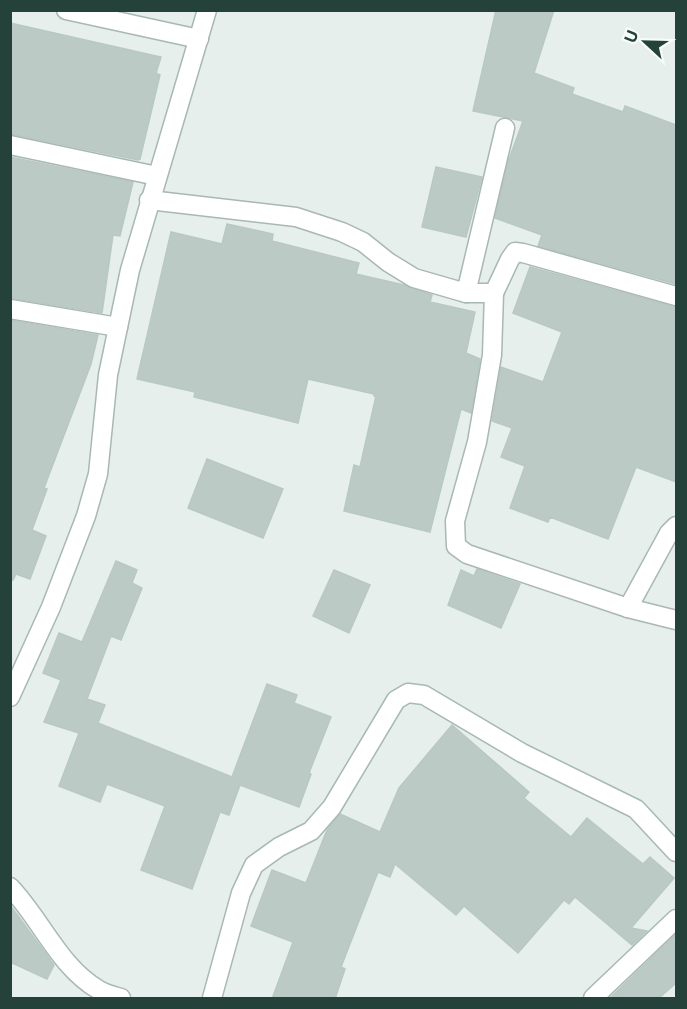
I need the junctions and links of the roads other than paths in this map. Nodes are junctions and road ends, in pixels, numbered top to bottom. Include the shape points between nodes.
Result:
1 (66, 10) edge
2 (207, 10) edge
3 (199, 39) junction
4 (505, 128) dead end
5 (10, 145) edge
6 (157, 176) junction
7 (150, 200) junction
8 (466, 293) junction
9 (494, 293) junction
10 (676, 296) edge
11 (10, 309) edge
12 (118, 327) junction
13 (676, 526) edge
14 (628, 608) junction
15 (676, 620) edge
16 (10, 697) edge
17 (676, 852) edge
18 (10, 887) edge
19 (676, 919) edge
20 (121, 999) edge
21 (212, 999) edge
22 (593, 999) edge

1 - 3 street
2 - 3 street
3 - 6 street
4 - 8 street
5 - 6 street
6 - 7 street
7 - 8 street via 296,217 363,242 414,278
7 - 12 street
8 - 9 street
9 - 10 street via 510,259 515,252 523,252
9 - 14 street via 492,355 477,442 455,520 456,546 467,554
11 - 12 street
12 - 16 street via 108,375 98,474 86,516
13 - 14 street
14 - 15 street
17 - 21 street via 636,809 522,753 424,695 408,693 396,700 332,807 311,831 254,865 241,893
18 - 20 street via 74,970 99,990
19 - 22 street

